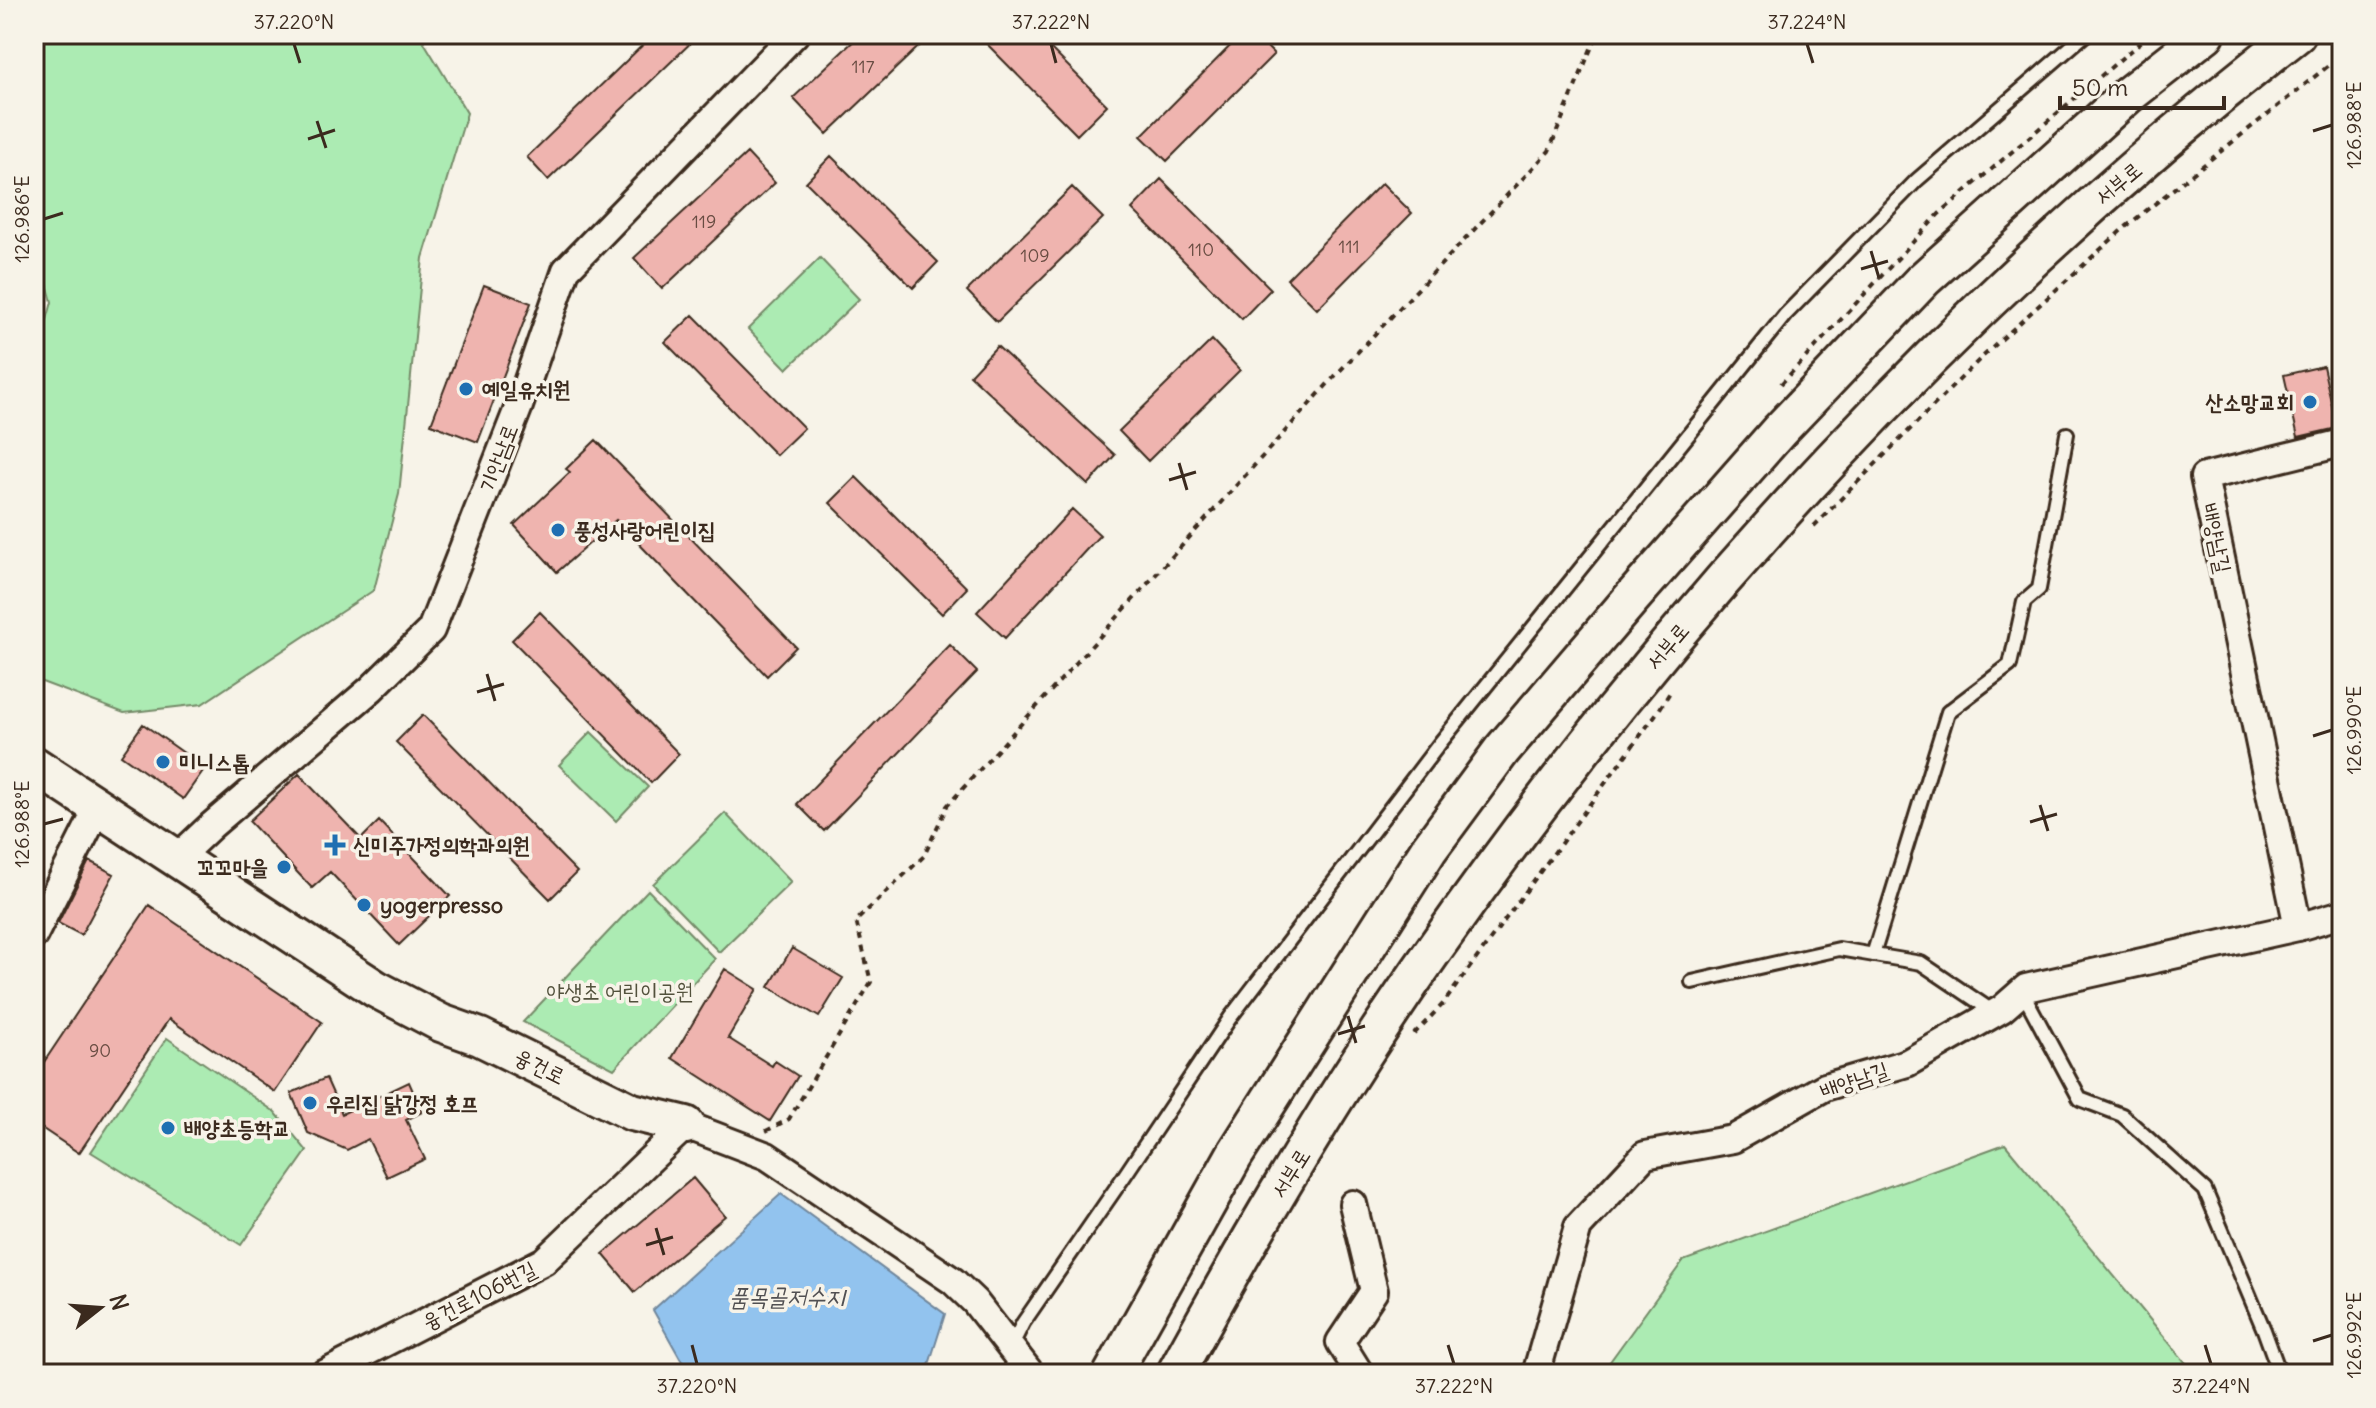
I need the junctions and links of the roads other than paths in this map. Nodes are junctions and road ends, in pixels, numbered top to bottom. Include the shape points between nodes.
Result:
1 (795, 34) edge
2 (2086, 34) edge
3 (2206, 34) edge
4 (2297, 34) edge
5 (2067, 434) dead end
6 (2342, 443) edge
7 (34, 765) edge
8 (98, 808) junction
9 (176, 859) junction
10 (2342, 914) edge
11 (2298, 927) junction
12 (34, 935) edge
13 (1873, 955) junction
14 (1692, 982) dead end
15 (2022, 991) junction
16 (1995, 1013) junction
17 (686, 1125) junction
18 (1353, 1204) dead end
19 (1011, 1347) junction
20 (1117, 1364) edge
21 (324, 1374) edge
22 (1014, 1374) edge
23 (1031, 1374) edge
24 (1175, 1374) edge
25 (1360, 1374) edge
26 (1536, 1374) edge
27 (2280, 1374) edge

1 - 9 street, 기안남로 via 566,270 431,630
2 - 19 lane via 1917,180 1775,327 1440,743 1230,1018
3 - 20 main road via 2128,95 1923,280 1852,352 1502,750 1429,849 1234,1156
4 - 24 main road, 서부로 via 2048,243 1827,464 1668,645 1554,786 1431,954 1276,1195
5 - 13 lane via 2039,589 2024,602 2010,665 1948,712
6 - 11 street, 배양남길 via 2204,477
7 - 8 main road, 융건로
8 - 9 main road, 융건로
8 - 12 street
9 - 17 main road, 융건로 via 376,989 441,1023 632,1112
10 - 11 street, 배양남길
11 - 15 street, 배양남길
13 - 14 lane via 1839,949
13 - 16 lane via 1921,963
15 - 16 street, 배양남길
15 - 27 lane via 2080,1099 2122,1115 2205,1190
16 - 26 street, 배양남길 via 1907,1063 1825,1087 1733,1139 1645,1155 1578,1227
17 - 19 street, 융건로 via 767,1156 953,1281
17 - 21 street, 융건로106번길 via 544,1261
18 - 25 street via 1374,1291 1340,1342
19 - 22 street
19 - 23 street, 융건로

